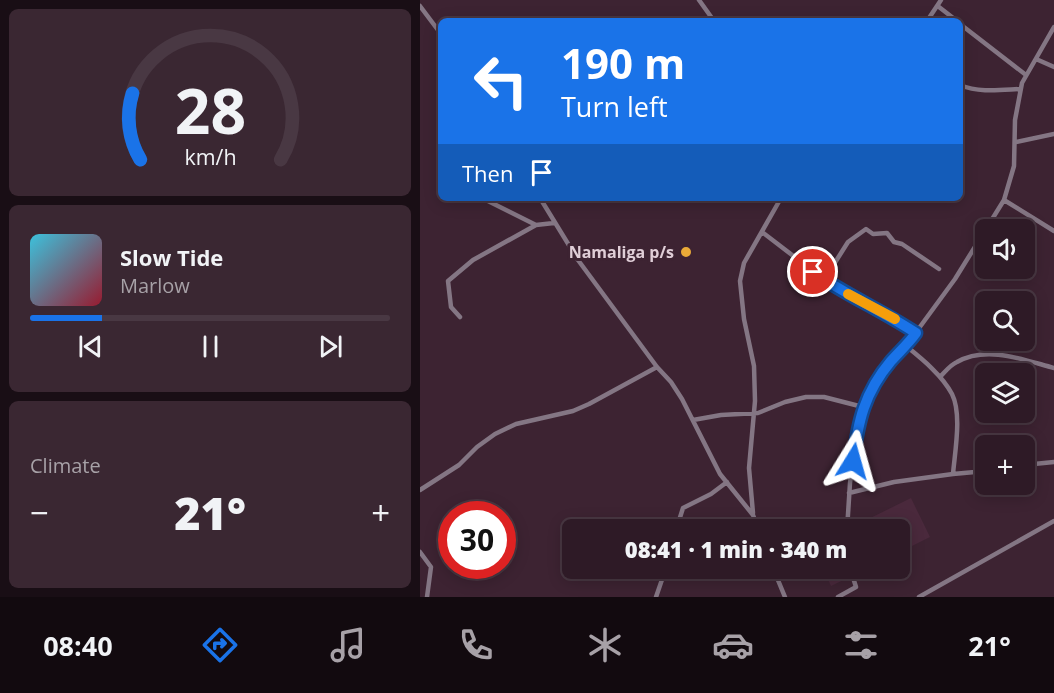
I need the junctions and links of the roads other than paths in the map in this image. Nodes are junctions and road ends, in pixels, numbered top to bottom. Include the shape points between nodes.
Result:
1 (699, 0) edge
2 (942, 0) edge
3 (420, 6) edge
4 (939, 7) junction
5 (711, 18) edge
6 (930, 18) edge
7 (953, 18) edge
8 (963, 26) edge
9 (1054, 27) edge
10 (438, 30) edge
11 (1036, 59) junction
12 (1054, 66) edge
13 (1026, 75) junction
14 (963, 86) edge
15 (1020, 89) junction
16 (1054, 134) edge
17 (1016, 142) junction
18 (1004, 200) junction
19 (488, 201) edge
20 (542, 201) edge
21 (778, 201) edge
22 (554, 223) junction
23 (536, 225) junction
24 (1054, 231) edge
25 (762, 232) junction
26 (939, 269) dead end
27 (824, 280) junction
28 (460, 317) dead end
29 (916, 333) junction
30 (906, 346) junction
31 (657, 367) junction
32 (1054, 368) edge
33 (940, 377) junction
34 (863, 407) junction
35 (754, 413) junction
36 (693, 420) junction
37 (1054, 462) edge
38 (1035, 464) edge
39 (975, 472) edge
40 (953, 474) junction
41 (727, 482) junction
42 (420, 490) edge
43 (849, 493) junction
44 (753, 515) junction
45 (680, 519) edge
46 (755, 519) edge
47 (848, 519) edge
48 (1054, 522) edge
49 (420, 552) edge
50 (662, 579) edge
51 (776, 579) edge
52 (853, 579) edge
53 (783, 596) edge
54 (427, 597) edge
55 (656, 597) edge
56 (838, 597) edge
57 (919, 597) edge

1 - 5 street
2 - 4 street
3 - 10 street
4 - 6 street
4 - 7 street
8 - 13 street
9 - 11 street
11 - 12 street
11 - 13 street
13 - 15 street
14 - 15 street
15 - 17 street
16 - 17 street
17 - 18 street
18 - 24 street
18 - 29 street
19 - 23 street
20 - 22 street
21 - 25 street
22 - 23 street
22 - 31 street
23 - 28 street via 473,260 448,281 451,307
25 - 27 street
25 - 35 street via 744,263 740,280 754,366
26 - 27 street via 894,242 887,233 873,234 866,229 848,242
27 - 29 street
29 - 30 street
30 - 33 street
30 - 34 street via 880,376
31 - 36 street via 671,382
31 - 42 street via 573,411 516,424 495,434 459,465
32 - 33 street via 986,354 959,360
33 - 40 street via 956,408
34 - 35 street via 824,397 806,397
34 - 43 street
35 - 36 street
35 - 44 street via 749,468
36 - 41 street
37 - 38 street
39 - 40 street
40 - 43 street
41 - 44 street
41 - 45 street via 683,508
43 - 47 street
44 - 46 street
48 - 57 street
49 - 54 street via 431,567
50 - 55 street
51 - 53 street
52 - 56 street via 856,587

